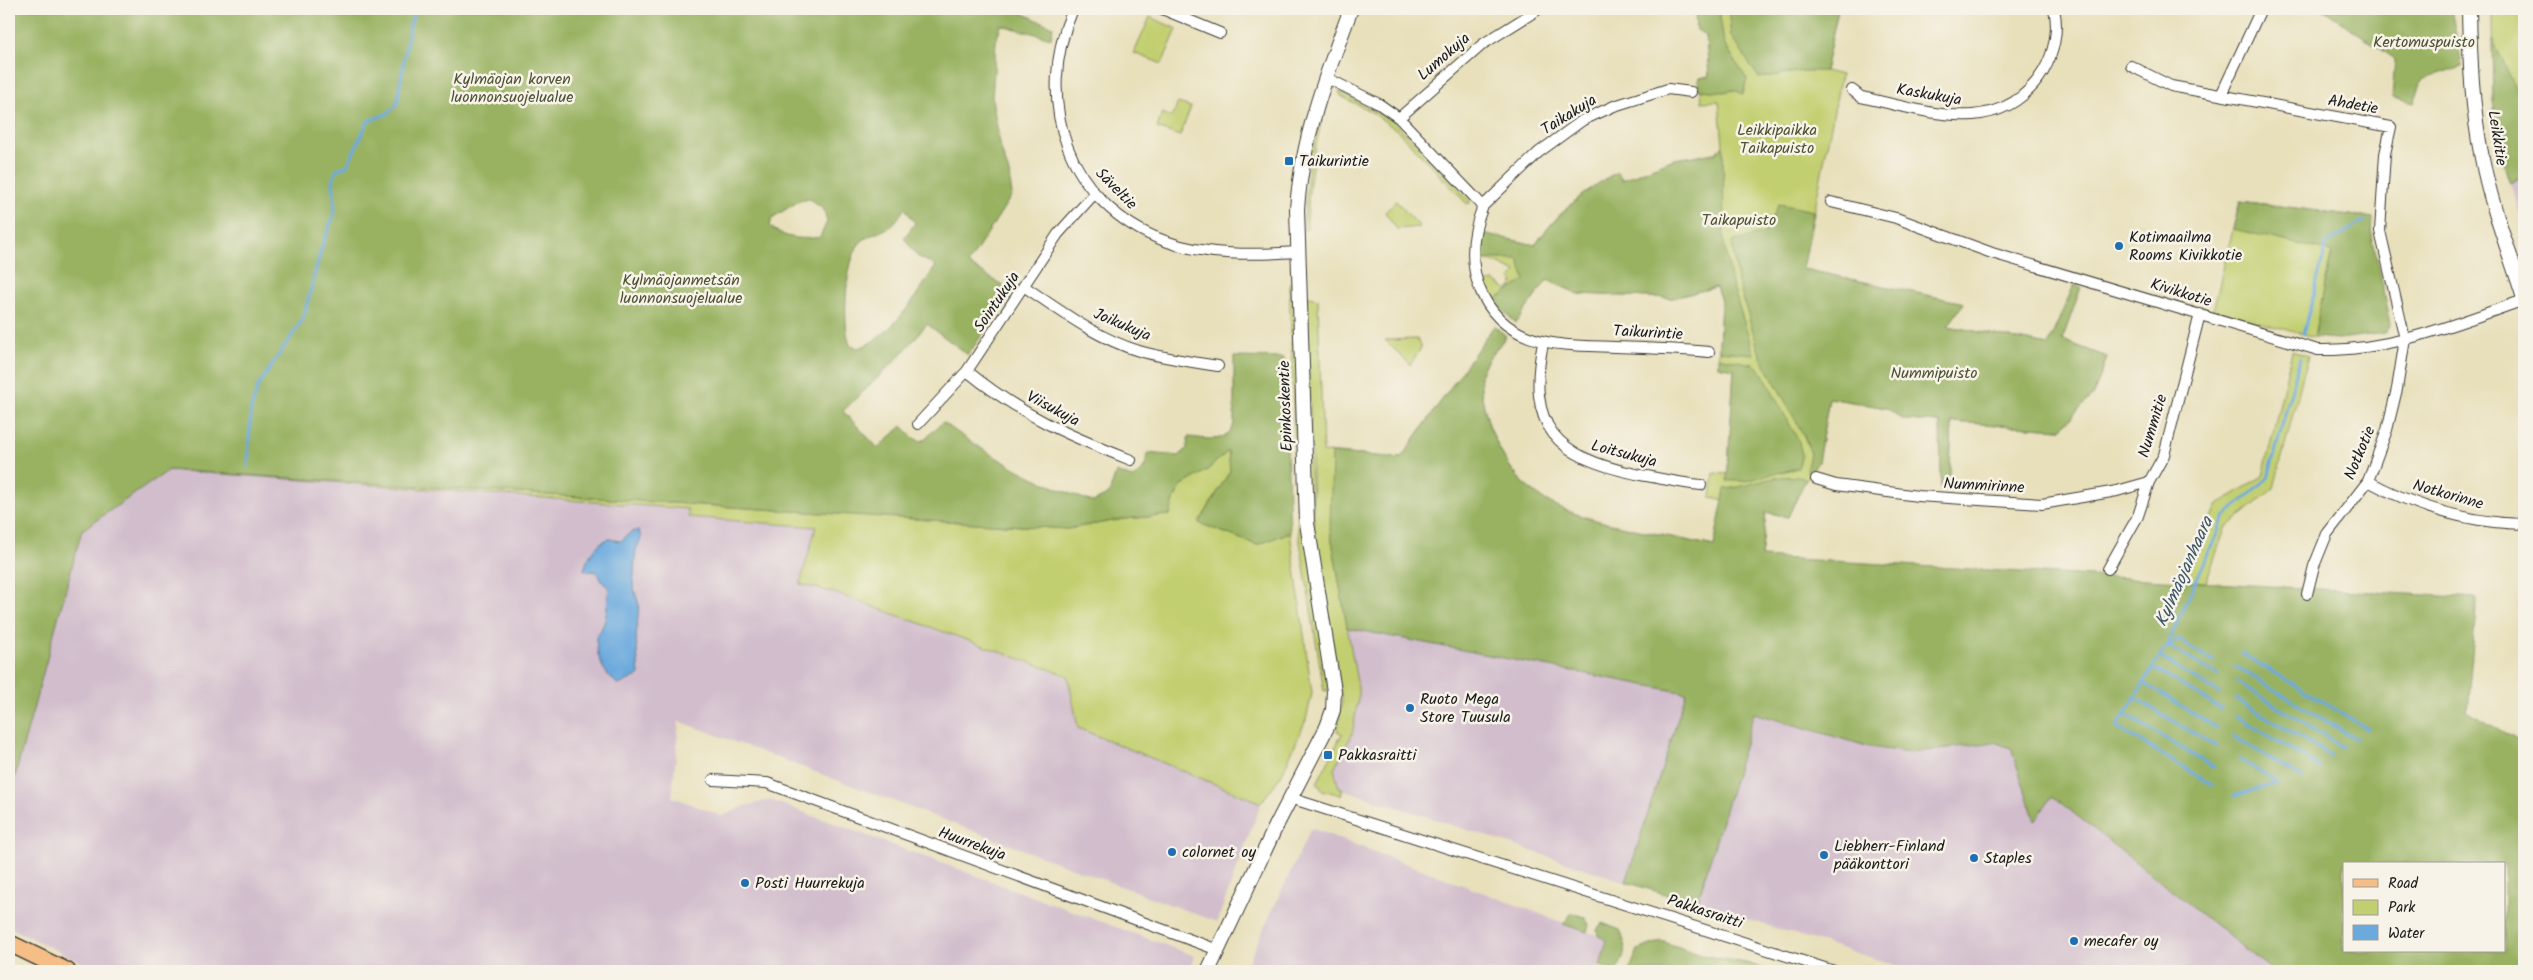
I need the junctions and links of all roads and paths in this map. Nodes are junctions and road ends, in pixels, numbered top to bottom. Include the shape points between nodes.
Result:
1 (1073, 9) edge
2 (1162, 9) edge
3 (1351, 9) edge
4 (1539, 9) edge
5 (2054, 9) edge
6 (2261, 9) edge
7 (2469, 9) edge
8 (1220, 33) dead end
9 (2131, 66) dead end
10 (1325, 77) junction
11 (1852, 90) dead end
12 (1690, 92) dead end
13 (2222, 96) junction
14 (1399, 118) junction
15 (1095, 193) junction
16 (1831, 202) dead end
17 (1483, 206) junction
18 (1297, 252) junction
19 (1025, 287) junction
20 (2524, 299) edge
21 (2200, 314) junction
22 (2405, 339) junction
23 (1543, 343) junction
24 (1709, 352) dead end
25 (1218, 366) dead end
26 (967, 370) junction
27 (918, 424) dead end
28 (1132, 460) dead end
29 (1816, 479) dead end
30 (2368, 481) junction
31 (2149, 482) junction
32 (1701, 485) dead end
33 (2524, 524) edge
34 (2108, 569) dead end
35 (2307, 594) dead end
36 (713, 780) dead end
37 (1290, 798) junction
38 (9, 943) edge
39 (1218, 950) junction
40 (67, 971) edge
41 (1208, 971) edge
42 (1834, 971) edge

1 - 15 street, Säveltie via 1057,62 1058,118 1082,176
2 - 8 street
3 - 10 street, Epinkoskentie
4 - 14 street, Lumokuja via 1483,44
5 - 11 street, Kaskukuja via 2055,36 2045,67 2027,92 1997,111 1964,117 1942,114 1861,97
6 - 13 street
7 - 20 street, Leikkitie via 2473,90 2482,157 2498,222
9 - 13 street, Ahdetie via 2171,86
10 - 14 street via 1379,104
10 - 18 street, Epinkoskentie via 1302,164
12 - 17 street, Taikakuja via 1668,89 1614,106 1583,120 1540,152
13 - 22 street, Ahdetie via 2391,127 2385,154 2380,231
14 - 17 street
15 - 18 street, Säveltie via 1136,228 1178,245 1206,250
15 - 19 street, Sointukuja via 1058,234
16 - 21 street, Kivikkotie via 1896,218 1992,253
17 - 23 street, Taikurintie via 1473,236 1472,253 1483,296 1506,324
18 - 37 street, Epinkoskentie via 1307,523 1334,699 1327,727
19 - 25 street, Joikukuja via 1081,325 1117,343 1150,354
19 - 26 street, Sointukuja
20 - 22 street, Kivikkotie
21 - 22 street, Kivikkotie via 2318,350 2377,347
21 - 31 street, Nummitie via 2164,455
22 - 30 street, Notkotie via 2387,430
23 - 24 street, Taikurintie
23 - 32 street, Loitsukuja via 1538,396 1546,420 1574,454 1603,467
26 - 27 street, Sointukuja
26 - 28 street, Viisukuja via 1037,420
29 - 31 street, Nummirinne via 1836,485 1918,496 2042,504
30 - 33 street, Notkorinne via 2426,507 2481,521
30 - 35 street, Notkotie via 2327,534
31 - 34 street, Nummitie via 2138,516
36 - 39 street, Huurrekuja via 767,783
37 - 39 street
37 - 42 street, Pakkasraitti
38 - 40 main road
39 - 41 street

